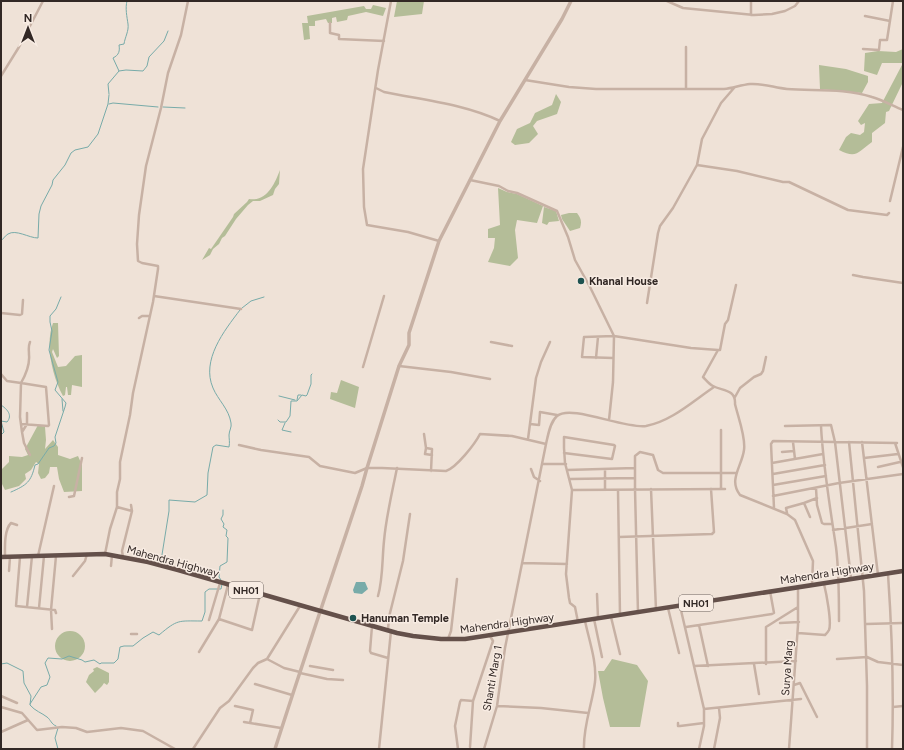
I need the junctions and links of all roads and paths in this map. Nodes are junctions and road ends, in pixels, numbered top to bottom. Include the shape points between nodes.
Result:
1 (43, 1) edge
2 (188, 1) edge
3 (391, 1) edge
4 (571, 1) edge
5 (667, 1) edge
6 (799, 1) edge
7 (892, 1) edge
8 (751, 2) dead end
9 (751, 15) junction
10 (865, 16) dead end
11 (890, 22) junction
12 (330, 24) dead end
13 (384, 41) junction
14 (686, 47) dead end
15 (862, 49) dead end
16 (1, 76) edge
17 (525, 80) junction
18 (376, 88) junction
19 (734, 88) junction
20 (686, 89) junction
21 (903, 110) edge
22 (500, 121) junction
23 (903, 147) edge
24 (697, 165) junction
25 (469, 180) junction
26 (890, 201) dead end
27 (889, 213) dead end
28 (439, 241) junction
29 (854, 275) dead end
30 (903, 283) edge
31 (736, 285) dead end
32 (154, 296) junction
33 (384, 296) dead end
34 (23, 300) dead end
35 (647, 303) dead end
36 (241, 309) dead end
37 (1, 313) edge
38 (150, 316) junction
39 (139, 318) dead end
40 (614, 336) junction
41 (598, 337) junction
42 (30, 342) dead end
43 (491, 342) dead end
44 (550, 342) dead end
45 (512, 346) dead end
46 (718, 350) junction
47 (766, 357) dead end
48 (596, 358) junction
49 (614, 358) junction
50 (399, 366) junction
51 (363, 368) dead end
52 (1, 374) edge
53 (490, 380) dead end
54 (21, 383) junction
55 (714, 387) junction
56 (735, 397) junction
57 (27, 413) dead end
58 (557, 415) junction
59 (609, 420) junction
60 (21, 424) junction
61 (27, 424) junction
62 (530, 424) junction
63 (785, 426) dead end
64 (821, 426) junction
65 (721, 430) dead end
66 (22, 432) junction
67 (424, 434) dead end
68 (528, 439) junction
69 (793, 442) junction
70 (822, 442) junction
71 (835, 442) junction
72 (849, 442) junction
73 (862, 442) junction
74 (546, 444) junction
75 (240, 445) dead end
76 (426, 448) junction
77 (794, 451) junction
78 (782, 452) dead end
79 (564, 453) junction
80 (823, 454) junction
81 (898, 454) junction
82 (30, 455) dead end
83 (432, 455) junction
84 (82, 458) dead end
85 (864, 458) junction
86 (795, 459) junction
87 (900, 462) junction
88 (772, 463) junction
89 (543, 464) junction
90 (566, 464) junction
91 (825, 465) junction
92 (878, 467) dead end
93 (903, 467) edge
94 (367, 468) junction
95 (397, 468) junction
96 (635, 468) junction
97 (531, 469) dead end
98 (605, 469) junction
99 (431, 470) junction
100 (567, 470) junction
101 (721, 473) junction
102 (736, 473) junction
103 (772, 474) junction
104 (903, 474) edge
105 (826, 476) junction
106 (605, 478) junction
107 (635, 478) junction
108 (570, 479) junction
109 (867, 480) junction
110 (540, 481) junction
111 (852, 482) junction
112 (839, 484) junction
113 (773, 485) junction
114 (54, 486) dead end
115 (827, 486) junction
116 (726, 488) dead end
117 (816, 488) junction
118 (635, 489) junction
119 (651, 489) junction
120 (712, 489) junction
121 (721, 489) junction
122 (572, 490) junction
123 (605, 490) junction
124 (618, 490) junction
125 (773, 496) junction
126 (69, 497) dead end
127 (816, 498) junction
128 (804, 503) junction
129 (131, 505) dead end
130 (118, 507) junction
131 (774, 508) junction
132 (132, 512) junction
133 (410, 514) dead end
134 (787, 514) junction
135 (810, 517) dead end
136 (832, 524) junction
137 (872, 524) junction
138 (17, 525) dead end
139 (858, 526) junction
140 (845, 528) junction
141 (833, 530) junction
142 (636, 536) junction
143 (654, 536) junction
144 (619, 537) junction
145 (87, 554) junction
146 (105, 554) junction
147 (56, 555) junction
148 (112, 555) junction
149 (20, 556) junction
150 (32, 556) junction
151 (38, 556) junction
152 (44, 556) junction
153 (6, 557) edge
154 (123, 557) junction
155 (522, 563) junction
156 (566, 564) junction
157 (111, 566) dead end
158 (9, 571) dead end
159 (903, 571) edge
160 (888, 573) junction
161 (878, 574) junction
162 (74, 576) dead end
163 (863, 577) junction
164 (457, 579) dead end
165 (851, 579) junction
166 (838, 581) junction
167 (220, 582) junction
168 (824, 583) junction
169 (812, 584) junction
170 (228, 585) junction
171 (798, 587) junction
172 (770, 591) junction
173 (260, 594) junction
174 (597, 594) dead end
175 (378, 596) dead end
176 (300, 605) junction
177 (680, 606) junction
178 (27, 607) junction
179 (798, 607) junction
180 (39, 608) junction
181 (668, 608) junction
182 (51, 610) junction
183 (656, 610) junction
184 (321, 611) junction
185 (56, 613) dead end
186 (638, 613) junction
187 (620, 615) junction
188 (611, 617) junction
189 (218, 619) junction
190 (596, 619) junction
191 (209, 620) dead end
192 (585, 621) junction
193 (839, 621) dead end
194 (578, 622) junction
195 (799, 622) junction
196 (780, 623) dead end
197 (903, 623) edge
198 (866, 624) junction
199 (891, 624) junction
200 (699, 625) junction
201 (372, 626) junction
202 (686, 627) junction
203 (52, 630) dead end
204 (389, 631) junction
205 (509, 632) junction
206 (798, 633) junction
207 (131, 634) dead end
208 (137, 634) dead end
209 (489, 635) junction
210 (448, 639) junction
211 (199, 652) dead end
212 (679, 653) dead end
213 (620, 654) dead end
214 (602, 657) dead end
215 (867, 657) junction
216 (388, 658) junction
217 (267, 659) junction
218 (837, 659) dead end
219 (796, 661) junction
220 (754, 664) junction
221 (766, 664) junction
222 (892, 664) junction
223 (903, 665) edge
224 (310, 666) dead end
225 (694, 666) junction
226 (708, 666) junction
227 (333, 670) dead end
228 (299, 672) junction
229 (343, 680) dead end
230 (255, 684) dead end
231 (794, 685) junction
232 (292, 694) junction
233 (759, 694) dead end
234 (1, 696) edge
235 (801, 699) dead end
236 (793, 700) junction
237 (473, 701) junction
238 (17, 703) dead end
239 (235, 706) dead end
240 (497, 706) junction
241 (903, 706) edge
242 (1, 707) edge
243 (893, 707) junction
244 (719, 708) junction
245 (704, 709) junction
246 (588, 713) junction
247 (816, 716) dead end
248 (29, 720) junction
249 (244, 722) dead end
250 (250, 723) junction
251 (678, 723) dead end
252 (704, 723) junction
253 (281, 728) junction
254 (1, 732) edge
255 (470, 747) dead end
256 (175, 749) edge
257 (193, 749) edge
258 (275, 749) edge
259 (379, 749) edge
260 (458, 749) edge
261 (484, 749) edge
262 (584, 749) edge
263 (699, 749) edge
264 (714, 749) edge
265 (790, 749) edge
266 (867, 749) edge
267 (892, 749) edge

1 - 16 street
2 - 32 street via 147,161 139,215 136,244 138,261 158,266
3 - 13 street
4 - 17 street
5 - 9 street via 683,8
6 - 9 street via 785,11
7 - 11 street
8 - 9 street
10 - 11 street
11 - 15 street via 887,40 880,40 879,50
12 - 13 street via 330,33 339,35 339,39
13 - 18 street
14 - 20 street
17 - 20 street via 596,89
17 - 22 street
18 - 22 street via 384,92 466,108
18 - 28 street via 363,169 367,225 408,232
19 - 20 street
19 - 21 street via 752,84 851,93 872,97
19 - 24 street via 722,103 702,139
22 - 25 street
23 - 26 street
24 - 27 street via 789,182 848,210 887,215
24 - 35 street via 674,208 660,226
25 - 28 street
25 - 40 street via 499,186 557,211 575,260
28 - 50 street via 409,333 409,345
29 - 30 street
31 - 46 street
32 - 36 street
32 - 38 street
33 - 51 street
34 - 37 street via 22,314
38 - 39 street
38 - 130 street via 120,462
40 - 41 street
40 - 46 street
40 - 49 street
41 - 48 street
41 - 48 street via 584,337 582,358
42 - 54 street via 26,374
43 - 45 street
44 - 62 street via 536,378
46 - 55 street via 703,377
47 - 56 street via 761,374 740,388
48 - 49 street
49 - 59 street
50 - 53 street via 452,372
50 - 94 street
52 - 54 street via 7,381
54 - 60 street
54 - 61 street via 47,388 49,425
55 - 56 street via 732,392
55 - 59 street via 675,414 647,426 634,426
56 - 102 street via 744,451
57 - 61 street
58 - 59 street via 573,412
58 - 62 street via 540,412 539,425
58 - 74 street, Shanti Marg 1
60 - 61 street
60 - 66 street
61 - 66 street
62 - 68 street
63 - 64 street
64 - 70 street
64 - 71 street via 831,425
65 - 101 street
66 - 82 street
67 - 76 street
68 - 74 street
68 - 99 street via 480,434 454,467 446,471
69 - 70 street
69 - 77 street
69 - 88 street via 773,441
70 - 71 street
70 - 80 street
71 - 72 street
71 - 112 street
72 - 73 street
72 - 111 street
73 - 81 street via 896,443
73 - 85 street
74 - 89 street, Shanti Marg 1
75 - 94 street via 309,457 320,466 355,473
76 - 83 street via 432,448
76 - 83 street via 425,454
77 - 78 street
77 - 86 street
79 - 79 street via 564,437 615,446 612,459
79 - 90 street
80 - 86 street
80 - 91 street
81 - 85 street
81 - 87 street
83 - 99 street
84 - 126 street via 74,496
85 - 109 street
86 - 88 street
87 - 92 street
87 - 93 street
88 - 103 street
89 - 90 street
89 - 110 street, Shanti Marg 1
90 - 100 street
91 - 103 street
91 - 105 street
94 - 95 street
94 - 184 street
95 - 99 street
95 - 175 street via 388,510
96 - 98 street
96 - 101 street via 635,456 640,452 653,455 658,470 663,473
96 - 107 street
97 - 110 street via 534,477
98 - 100 street
98 - 106 street
100 - 108 street
101 - 102 street
101 - 121 street
102 - 131 street via 735,484 740,495
103 - 113 street
104 - 109 street
105 - 113 street
105 - 115 street
106 - 107 street
106 - 108 street
106 - 123 street
107 - 118 street
108 - 122 street
109 - 111 street
109 - 137 street
110 - 155 street, Shanti Marg 1
111 - 112 street
111 - 139 street
112 - 115 street
112 - 140 street
113 - 125 street
114 - 151 street
115 - 117 street
115 - 136 street
116 - 121 street
117 - 125 street
117 - 127 street
118 - 119 street
118 - 124 street
118 - 142 street
119 - 120 street
119 - 143 street
120 - 121 street
120 - 143 street via 714,533
122 - 123 street
122 - 156 street
123 - 124 street
124 - 144 street
125 - 131 street
127 - 128 street
127 - 136 street via 822,523
128 - 134 street via 786,508
128 - 135 street
129 - 132 street
130 - 132 street
130 - 146 street
131 - 134 street
132 - 154 street via 122,551
133 - 204 street via 403,560 389,617
134 - 169 street via 795,520 812,556
136 - 141 street
137 - 139 street
137 - 161 street
138 - 153 street via 11,523 9,526 5,546
139 - 140 street
139 - 163 street
140 - 141 street
140 - 165 street
141 - 166 street
142 - 143 street
142 - 144 street
142 - 186 street
143 - 183 street
144 - 187 street
145 - 146 highway, Mahendra Highway / NH01
145 - 147 highway, Mahendra Highway / NH01
145 - 162 street
146 - 148 highway, Mahendra Highway / NH01
147 - 152 highway, Mahendra Highway / NH01
147 - 182 street
148 - 154 highway, Mahendra Highway / NH01
148 - 157 street
149 - 150 highway, Mahendra Highway / NH01
149 - 153 highway, Mahendra Highway / NH01
149 - 178 street via 16,606
150 - 151 highway, Mahendra Highway / NH01
150 - 178 street
151 - 152 highway, Mahendra Highway / NH01
152 - 180 street
153 - 158 street
154 - 167 highway, Mahendra Highway / NH01
155 - 156 street
155 - 205 street, Shanti Marg 1
156 - 194 street via 570,603 575,607
159 - 160 highway, Mahendra Highway / NH01
160 - 161 highway, Mahendra Highway / NH01
160 - 199 street
161 - 163 highway, Mahendra Highway / NH01
163 - 165 highway, Mahendra Highway / NH01
163 - 198 street
164 - 210 street
165 - 166 highway, Mahendra Highway / NH01
166 - 168 highway, Mahendra Highway / NH01
166 - 193 street
167 - 170 highway, Mahendra Highway / NH01
167 - 191 street
168 - 169 highway, Mahendra Highway / NH01
168 - 206 street via 829,614 828,632 825,635
169 - 171 highway, Mahendra Highway / NH01
170 - 173 highway, Mahendra Highway / NH01
170 - 189 street
171 - 172 highway, Mahendra Highway / NH01
171 - 179 street, Surya Marg
172 - 177 highway, Mahendra Highway / NH01
172 - 200 street via 774,612 772,614
173 - 176 highway, Mahendra Highway / NH01
173 - 189 street via 252,630
174 - 190 street
176 - 184 highway, Mahendra Highway / NH01
176 - 217 street
177 - 181 highway, Mahendra Highway / NH01
177 - 202 street
178 - 180 street
179 - 195 street, Surya Marg
179 - 221 street via 766,627
180 - 182 street
181 - 183 highway, Mahendra Highway / NH01
181 - 212 street
182 - 185 street via 55,610
182 - 203 street
183 - 186 highway, Mahendra Highway / NH01
184 - 201 highway, Mahendra Highway / NH01
184 - 228 street
186 - 187 highway, Mahendra Highway / NH01
187 - 188 highway, Mahendra Highway / NH01
188 - 190 highway, Mahendra Highway / NH01
188 - 213 street
189 - 211 street
190 - 192 highway, Mahendra Highway / NH01
190 - 214 street
192 - 194 highway, Mahendra Highway / NH01
192 - 246 street via 596,670
194 - 205 highway, Mahendra Highway / NH01
195 - 196 street
195 - 206 street, Surya Marg
197 - 199 street
198 - 199 street
198 - 215 street
199 - 222 street
200 - 202 street
200 - 226 street
201 - 204 highway, Mahendra Highway / NH01
201 - 216 street via 371,653
202 - 225 street
204 - 210 highway, Mahendra Highway / NH01
204 - 216 street
205 - 209 highway, Mahendra Highway / NH01
205 - 240 street, Shanti Marg 1
206 - 219 street, Surya Marg
207 - 208 street
209 - 210 highway, Mahendra Highway / NH01
209 - 237 street via 493,640
215 - 218 street
215 - 222 street
215 - 266 street
216 - 259 street
217 - 228 street
217 - 257 street via 252,668 229,701 220,708
219 - 221 street
219 - 231 street, Surya Marg
220 - 221 street
220 - 226 street
220 - 233 street
222 - 223 street
222 - 243 street
224 - 227 street
225 - 226 street
225 - 245 street
228 - 229 street
228 - 232 street
230 - 232 street
231 - 236 street, Surya Marg
231 - 247 street via 800,683
232 - 253 street
234 - 238 street
235 - 236 street
236 - 244 street
236 - 265 street, Surya Marg
237 - 255 street
237 - 260 street via 460,702 455,726
239 - 250 street via 253,710
240 - 246 street
240 - 261 street, Shanti Marg 1
241 - 243 street
242 - 248 street via 22,713
243 - 267 street
244 - 245 street
244 - 264 street via 720,718
245 - 252 street
246 - 262 street
248 - 254 street
248 - 256 street via 37,730 69,727 87,732 121,728 143,731
249 - 250 street
250 - 253 street
251 - 252 street via 680,726
252 - 263 street
253 - 258 street

